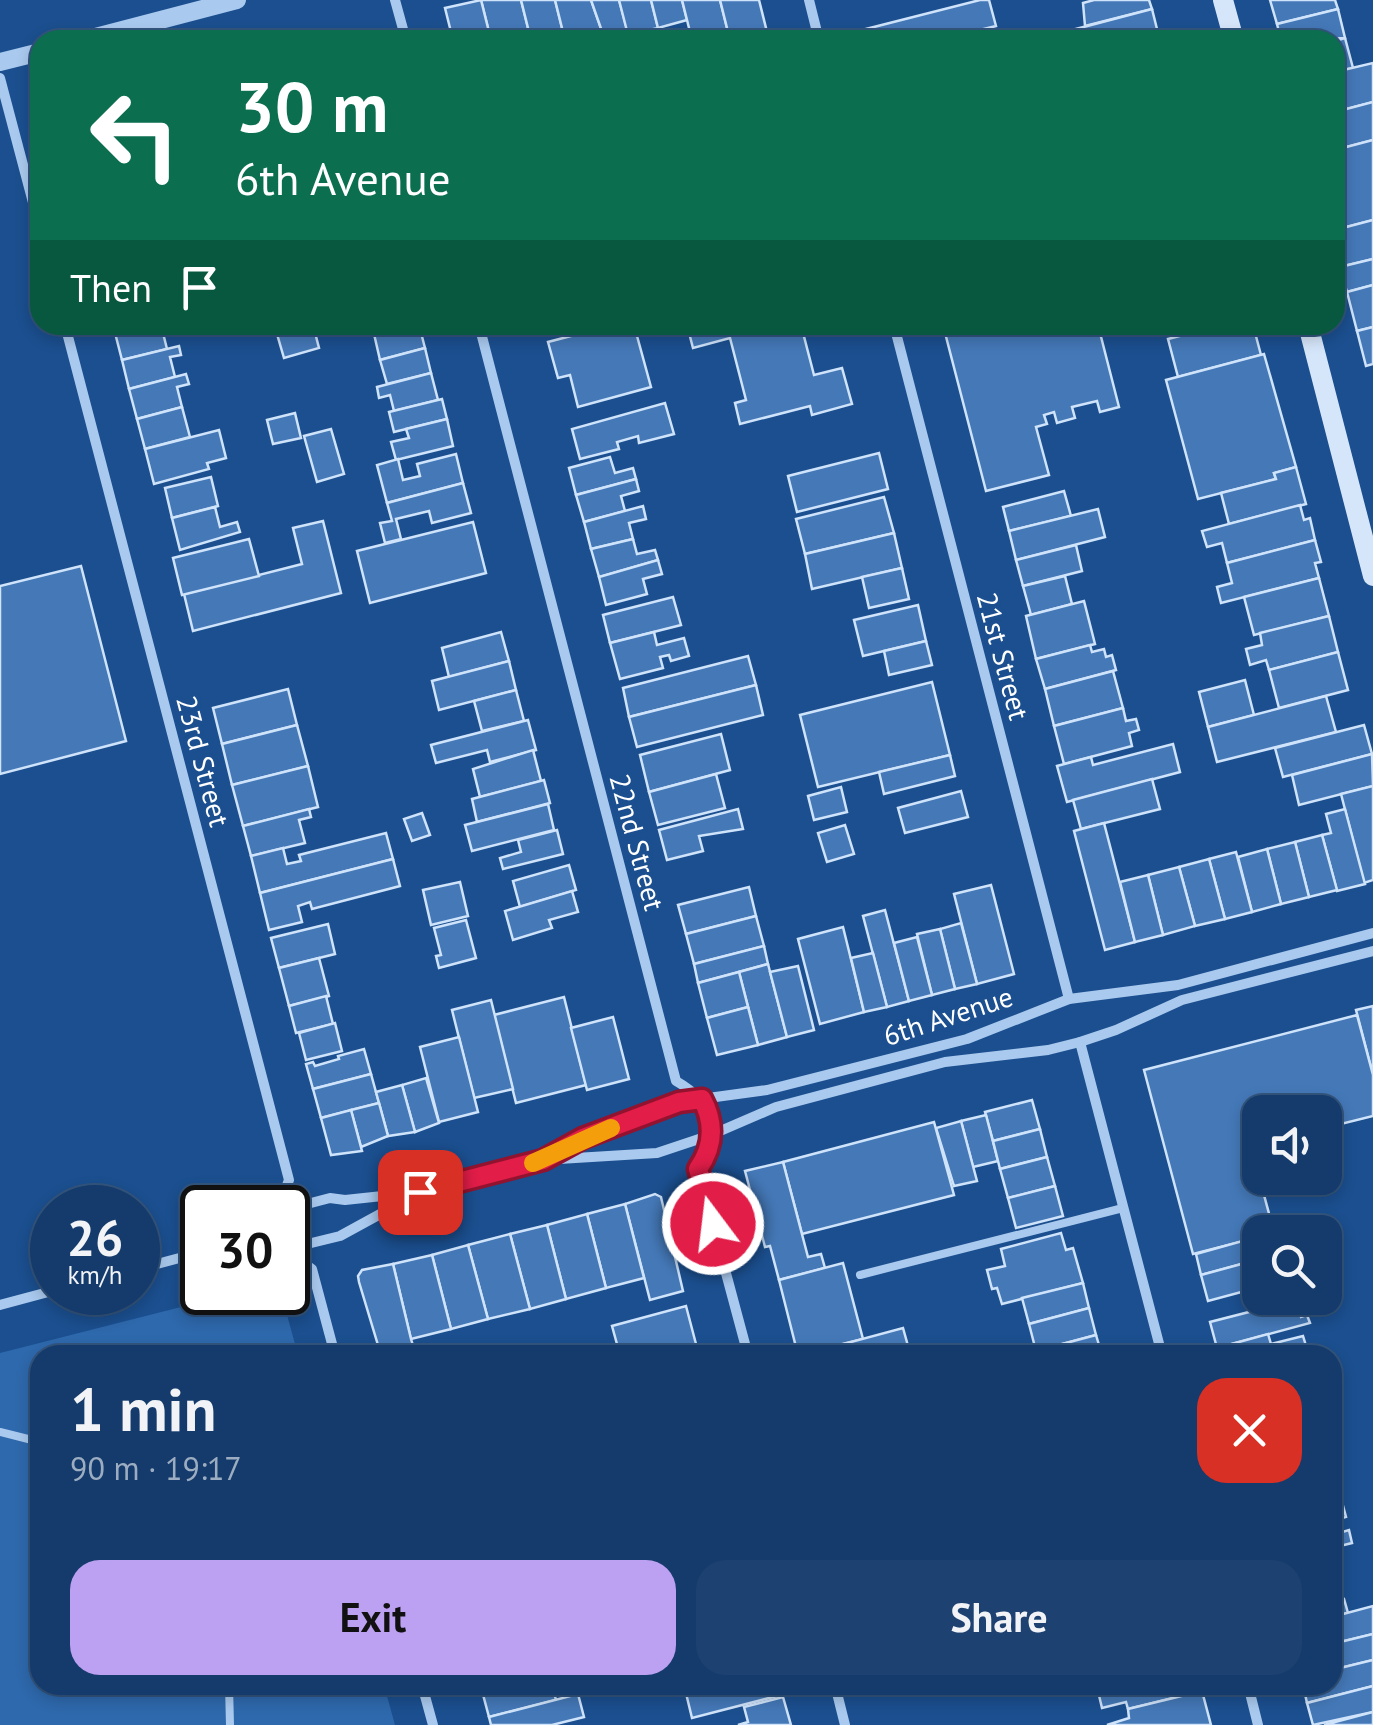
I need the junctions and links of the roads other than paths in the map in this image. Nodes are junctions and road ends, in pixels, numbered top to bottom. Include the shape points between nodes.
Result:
1 (237, 0) edge
2 (395, 0) edge
3 (809, 0) edge
4 (1223, 0) edge
5 (122, 30) edge
6 (403, 30) edge
7 (817, 30) edge
8 (1231, 30) edge
9 (30, 54) edge
10 (0, 62) edge
11 (0, 78) edge
12 (30, 191) edge
13 (68, 335) edge
14 (483, 335) edge
15 (897, 335) edge
16 (1311, 335) edge
17 (1373, 576) edge
18 (1373, 933) edge
19 (1373, 951) edge
20 (1069, 999) junction
21 (1080, 1042) junction
22 (702, 1099) junction
23 (711, 1136) junction
24 (543, 1160) junction
25 (287, 1185) edge
26 (420, 1192) junction
27 (310, 1203) edge
28 (1124, 1208) junction
29 (310, 1244) edge
30 (310, 1267) edge
31 (860, 1275) dead end
32 (30, 1296) edge
33 (0, 1304) edge
34 (332, 1345) edge
35 (745, 1345) edge
36 (1159, 1345) edge
37 (0, 1432) edge
38 (30, 1440) edge
39 (228, 1695) edge
40 (424, 1695) edge
41 (838, 1695) edge
42 (1250, 1695) edge
43 (230, 1725) edge
44 (432, 1725) edge
45 (845, 1725) edge
46 (1258, 1725) edge

1 - 5 street
2 - 6 street
3 - 7 street
4 - 8 main road
9 - 10 street
11 - 12 street
13 - 25 street, 23rd Street
14 - 22 street, 22nd Street via 676,1081
15 - 20 street, 21st Street
16 - 17 main road
18 - 20 street, 6th Avenue via 1178,984
19 - 21 street, 6th Avenue via 1182,1000
20 - 22 street, 6th Avenue via 967,1039 767,1090
21 - 23 street, 6th Avenue via 944,1062 776,1106
21 - 28 street
22 - 23 street, 22nd Street via 712,1117
22 - 24 street, 6th Avenue via 583,1138
23 - 24 street, 6th Avenue via 656,1153
23 - 35 street, 22nd Street via 698,1169
24 - 26 street, 6th Avenue
26 - 27 street, 6th Avenue
26 - 29 street, 6th Avenue via 340,1236
28 - 31 lane
28 - 36 street
30 - 34 street
32 - 33 street
37 - 38 lane
39 - 43 lane
40 - 44 street
41 - 45 street
42 - 46 street

